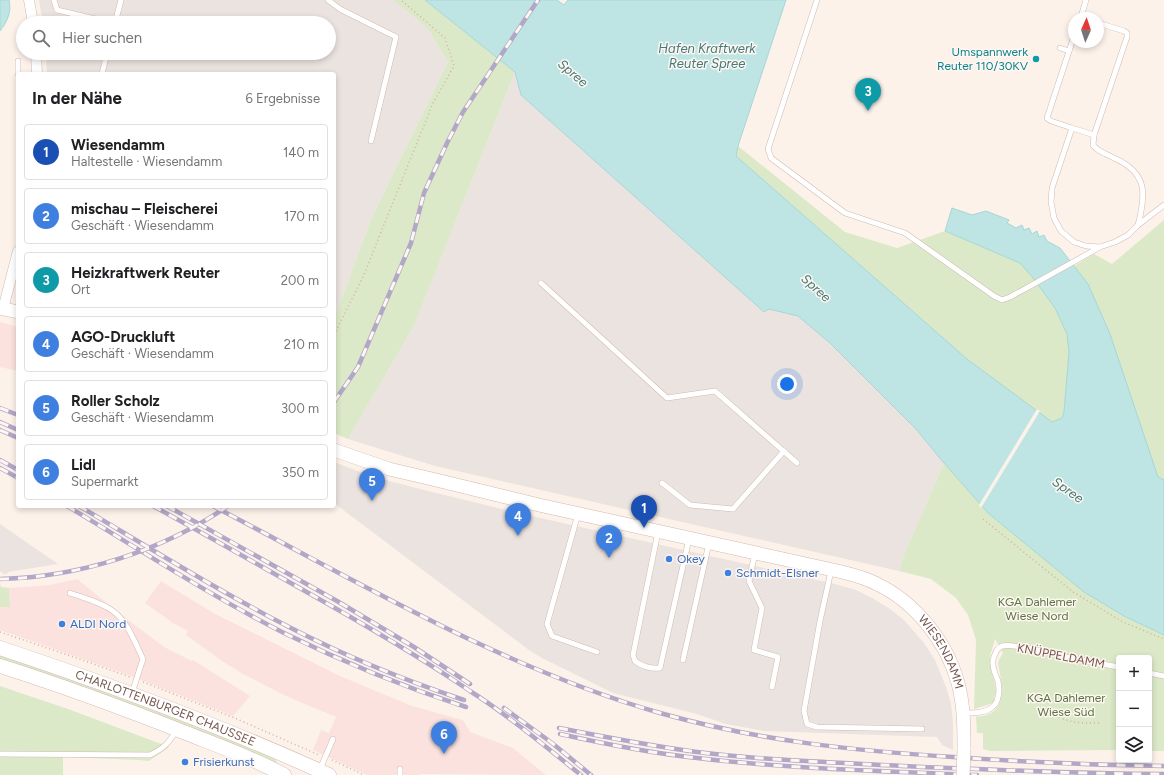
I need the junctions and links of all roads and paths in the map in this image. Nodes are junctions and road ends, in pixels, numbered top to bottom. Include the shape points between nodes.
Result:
1 (29, 0) edge
2 (54, 0) edge
3 (121, 0) edge
4 (328, 0) edge
5 (401, 0) edge
6 (817, 0) edge
7 (1086, 0) edge
8 (1083, 12) edge
9 (32, 16) edge
10 (83, 16) edge
11 (116, 16) edge
12 (1104, 25) edge
13 (1060, 48) dead end
14 (1070, 48) edge
15 (1069, 51) junction
16 (36, 60) edge
17 (105, 60) edge
18 (18, 61) dead end
19 (18, 72) edge
20 (37, 72) edge
21 (102, 72) edge
22 (1072, 128) junction
23 (1094, 135) junction
24 (371, 141) dead end
25 (1164, 205) edge
26 (1138, 225) junction
27 (1100, 247) junction
28 (16, 258) edge
29 (541, 283) dead end
30 (1, 308) edge
31 (16, 312) edge
32 (336, 331) edge
33 (336, 451) edge
34 (784, 451) junction
35 (798, 463) dead end
36 (662, 483) dead end
37 (578, 513) junction
38 (983, 519) dead end
39 (658, 530) junction
40 (689, 538) junction
41 (709, 542) junction
42 (755, 552) junction
43 (832, 570) junction
44 (70, 593) dead end
45 (0, 632) edge
46 (1164, 639) edge
47 (0, 648) edge
48 (598, 652) dead end
49 (683, 660) dead end
50 (0, 666) edge
51 (1116, 666) edge
52 (1152, 674) edge
53 (1164, 676) edge
54 (137, 680) junction
55 (772, 687) dead end
56 (132, 694) junction
57 (963, 713) junction
58 (1059, 717) dead end
59 (1102, 723) dead end
60 (922, 728) dead end
61 (177, 729) junction
62 (333, 739) dead end
63 (0, 754) edge
64 (325, 757) junction
65 (292, 758) junction
66 (324, 773) edge
67 (285, 775) edge
68 (364, 775) edge
69 (963, 775) edge

1 - 9 street
2 - 10 lane via 57,10
3 - 11 lane
4 - 24 lane via 340,9 396,37
5 - 32 path via 445,38 454,66 433,103 363,277
6 - 27 lane via 768,149 770,158 845,213 905,233 1002,300
7 - 8 lane
12 - 23 lane via 1124,31 1127,37
13 - 15 lane
14 - 15 lane
15 - 22 lane via 1047,118
16 - 20 street
17 - 21 lane
18 - 19 lane
22 - 23 lane
22 - 27 lane via 1052,188 1050,202 1061,231 1074,242
23 - 26 lane via 1093,145 1096,149 1130,167 1138,175 1143,200
25 - 26 lane
26 - 27 lane via 1128,235
28 - 30 street
29 - 34 lane via 667,398 715,391
30 - 31 street
33 - 37 street, WIESENDAMM via 389,469
34 - 35 lane
34 - 36 lane via 733,509 690,505
37 - 39 street, WIESENDAMM
37 - 48 lane via 547,624 552,636
38 - 46 path via 1073,592 1123,622
39 - 40 street, WIESENDAMM
39 - 40 lane via 633,655 635,661 646,666 660,668
40 - 41 street, WIESENDAMM
41 - 42 street, WIESENDAMM
41 - 49 lane
42 - 43 street, WIESENDAMM via 770,553
42 - 55 lane via 749,581 762,608 754,650 778,657
43 - 57 street, WIESENDAMM via 878,584 907,604 922,619 949,658 958,684
43 - 60 lane via 804,711 808,724 817,727
44 - 54 lane via 105,606 123,621 144,659
45 - 54 path
47 - 56 main road, CHARLOTTENBURGER CHAUSSEE
50 - 61 main road, CHARLOTTENBURGER CHAUSSEE
51 - 57 lane, KNÜPPELDAMM via 1021,647 1003,646 998,649 992,664 998,680 996,704 983,712
52 - 53 lane
54 - 56 lane
54 - 64 path
56 - 65 main road, CHARLOTTENBURGER CHAUSSEE
57 - 69 street, WIESENDAMM, bridge
58 - 59 path via 1079,723
61 - 63 lane via 168,743 150,755
61 - 67 main road, CHARLOTTENBURGER CHAUSSEE
62 - 64 lane
64 - 66 lane
64 - 68 path
65 - 66 main road, CHARLOTTENBURGER CHAUSSEE
65 - 67 street

